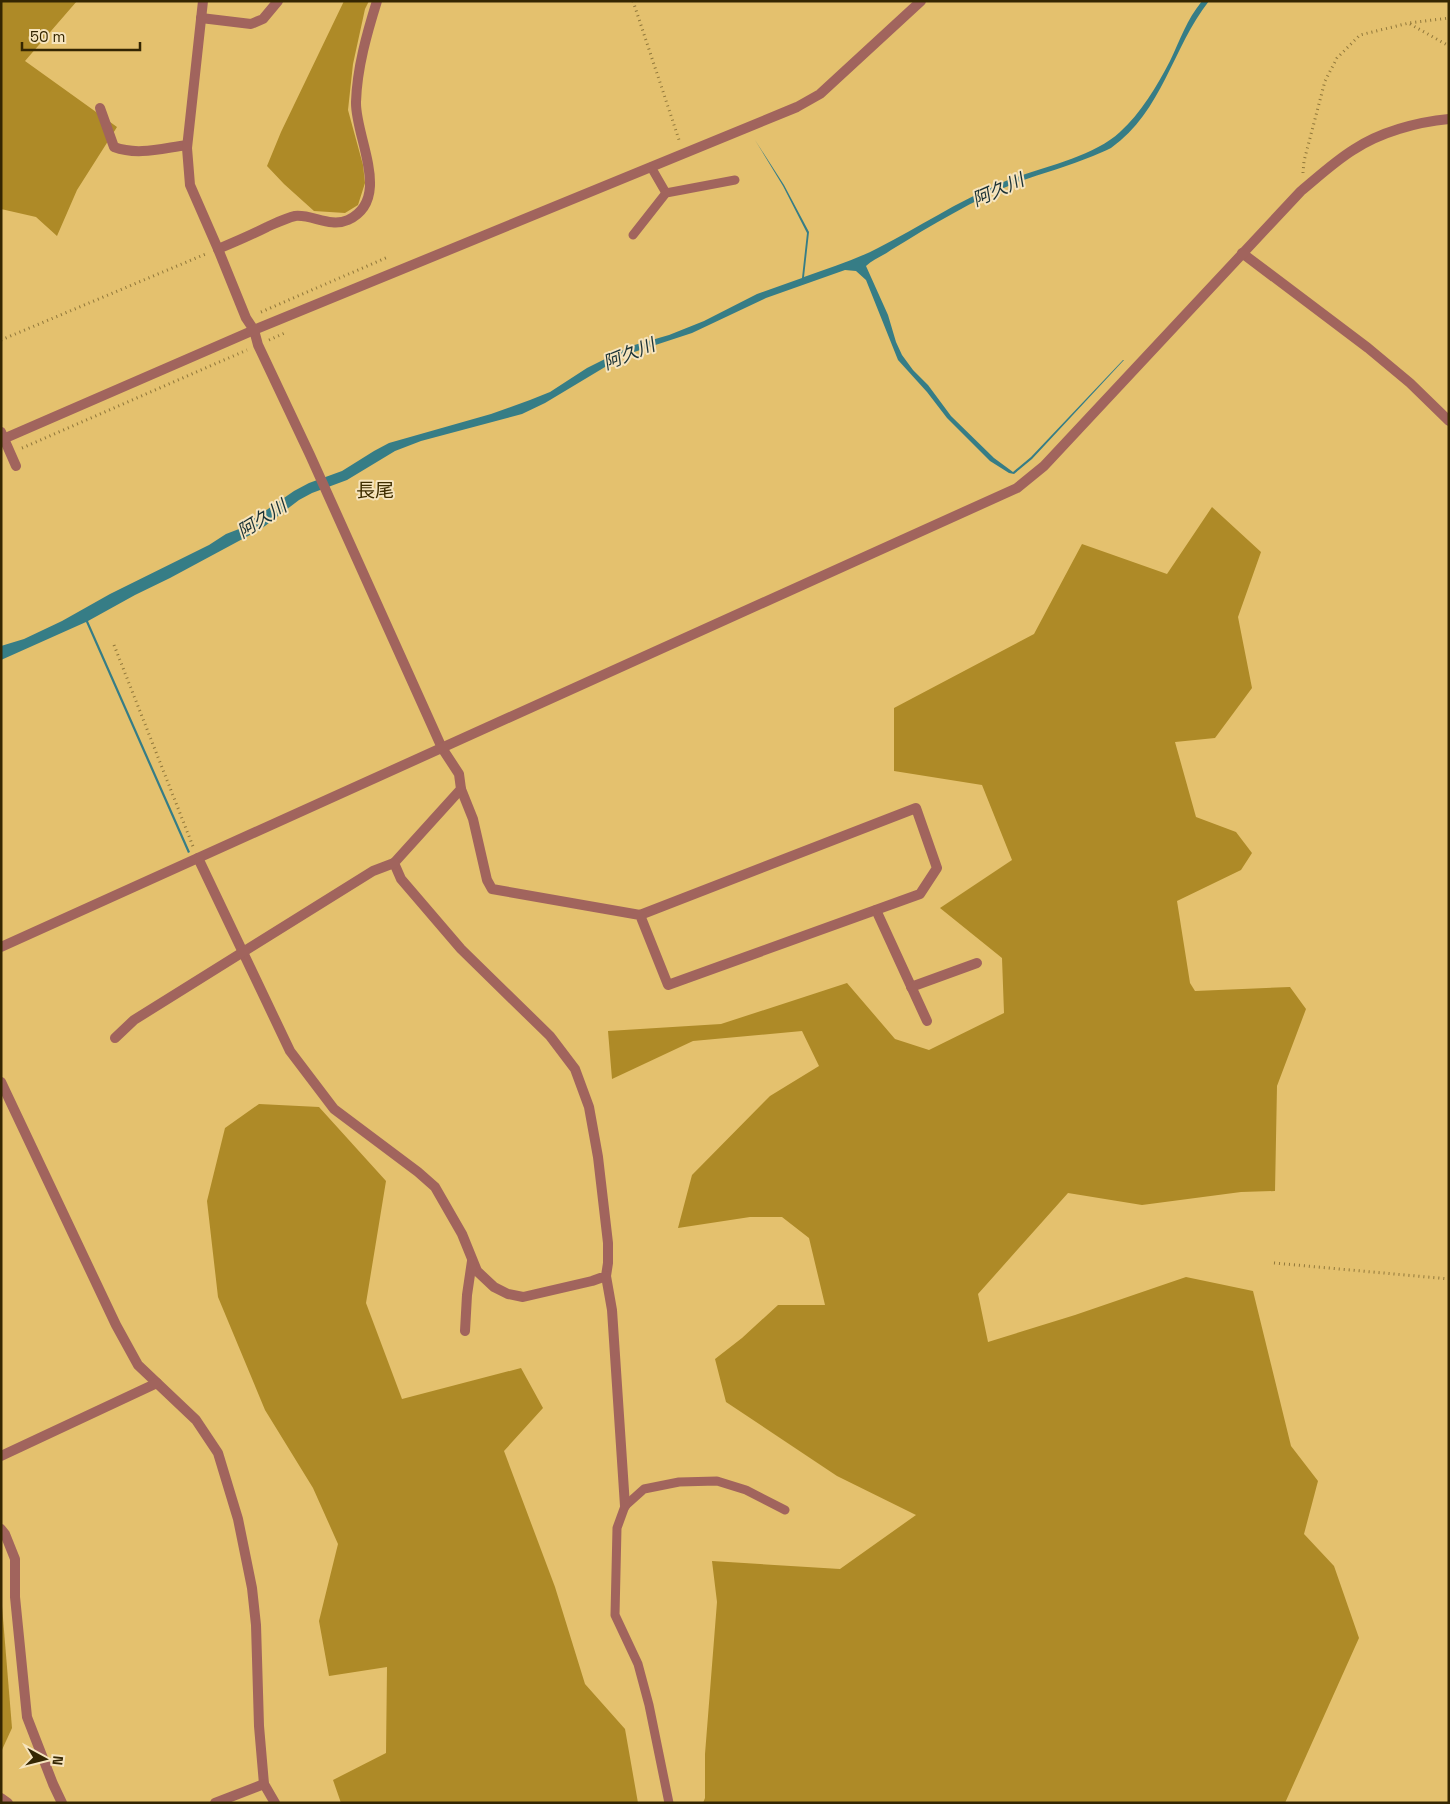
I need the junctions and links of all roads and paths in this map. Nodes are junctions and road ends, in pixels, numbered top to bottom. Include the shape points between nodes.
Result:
1 (203, 1) edge
2 (278, 1) edge
3 (377, 1) edge
4 (633, 1) edge
5 (922, 1) edge
6 (201, 18) junction
7 (1449, 18) edge
8 (1409, 23) junction
9 (1449, 46) edge
10 (100, 108) dead end
11 (1449, 119) edge
12 (187, 144) junction
13 (683, 153) junction
14 (651, 167) junction
15 (735, 180) dead end
16 (1301, 191) junction
17 (666, 193) junction
18 (633, 235) dead end
19 (218, 249) junction
20 (1242, 253) junction
21 (254, 330) junction
22 (287, 332) dead end
23 (1, 340) edge
24 (258, 345) junction
25 (1449, 421) edge
26 (2, 437) edge
27 (10, 453) junction
28 (16, 466) dead end
29 (114, 645) dead end
30 (442, 748) junction
31 (461, 789) junction
32 (198, 858) junction
33 (394, 862) junction
34 (876, 910) junction
35 (640, 915) junction
36 (1, 947) edge
37 (243, 953) junction
38 (977, 963) dead end
39 (911, 987) junction
40 (927, 1021) dead end
41 (115, 1038) dead end
42 (1, 1082) edge
43 (472, 1260) junction
44 (1274, 1263) dead end
45 (606, 1276) junction
46 (1449, 1279) edge
47 (465, 1331) dead end
48 (157, 1383) junction
49 (1, 1456) edge
50 (625, 1506) junction
51 (785, 1510) dead end
52 (1, 1529) edge
53 (264, 1784) junction
54 (1, 1798) edge
55 (8, 1803) edge
56 (62, 1803) edge
57 (215, 1803) edge
58 (275, 1803) edge
59 (669, 1803) edge

1 - 6 street
2 - 6 street via 263,19 251,24
3 - 19 street via 369,25 356,103 371,178 368,200 360,213 346,221 327,222 296,216
4 - 13 path
5 - 13 street via 820,94 797,107
6 - 12 street
7 - 8 path
8 - 9 path
8 - 16 path via 1360,35 1337,58 1318,109 1304,161
10 - 12 street via 114,146 136,152
11 - 16 street via 1424,121 1355,148
12 - 19 street via 190,185
13 - 14 street
14 - 17 lane
14 - 21 street
15 - 17 lane
16 - 20 street
17 - 18 lane
19 - 21 street
19 - 23 path
20 - 25 street via 1368,348
20 - 30 street via 1044,466 1017,488
21 - 24 street
21 - 26 street
22 - 24 path
24 - 27 path
24 - 30 street
26 - 27 street
27 - 28 street
29 - 32 path
30 - 31 street via 459,774
30 - 32 street
31 - 33 street
31 - 35 street via 473,819 492,889
32 - 36 street
32 - 37 street
33 - 37 street via 373,871
33 - 45 street via 400,879 461,949 550,1036 575,1069 589,1106 598,1157 608,1243
34 - 35 street via 668,985
34 - 35 street via 920,894 937,868 916,808
34 - 39 street
37 - 41 street via 134,1020
37 - 43 street via 290,1051 334,1109 435,1187 462,1234
38 - 39 street
39 - 40 street
42 - 48 street via 116,1325 138,1365
43 - 45 street via 477,1272 494,1287 523,1297
43 - 47 street
44 - 46 path
45 - 50 street via 612,1310
48 - 49 street
48 - 53 street via 196,1420 218,1453 238,1519 256,1625
50 - 51 lane via 644,1489 679,1482 717,1481 746,1490
50 - 59 lane via 616,1528 615,1615 638,1664
52 - 56 street via 14,1559 27,1717
53 - 57 street
53 - 58 street
54 - 55 street

